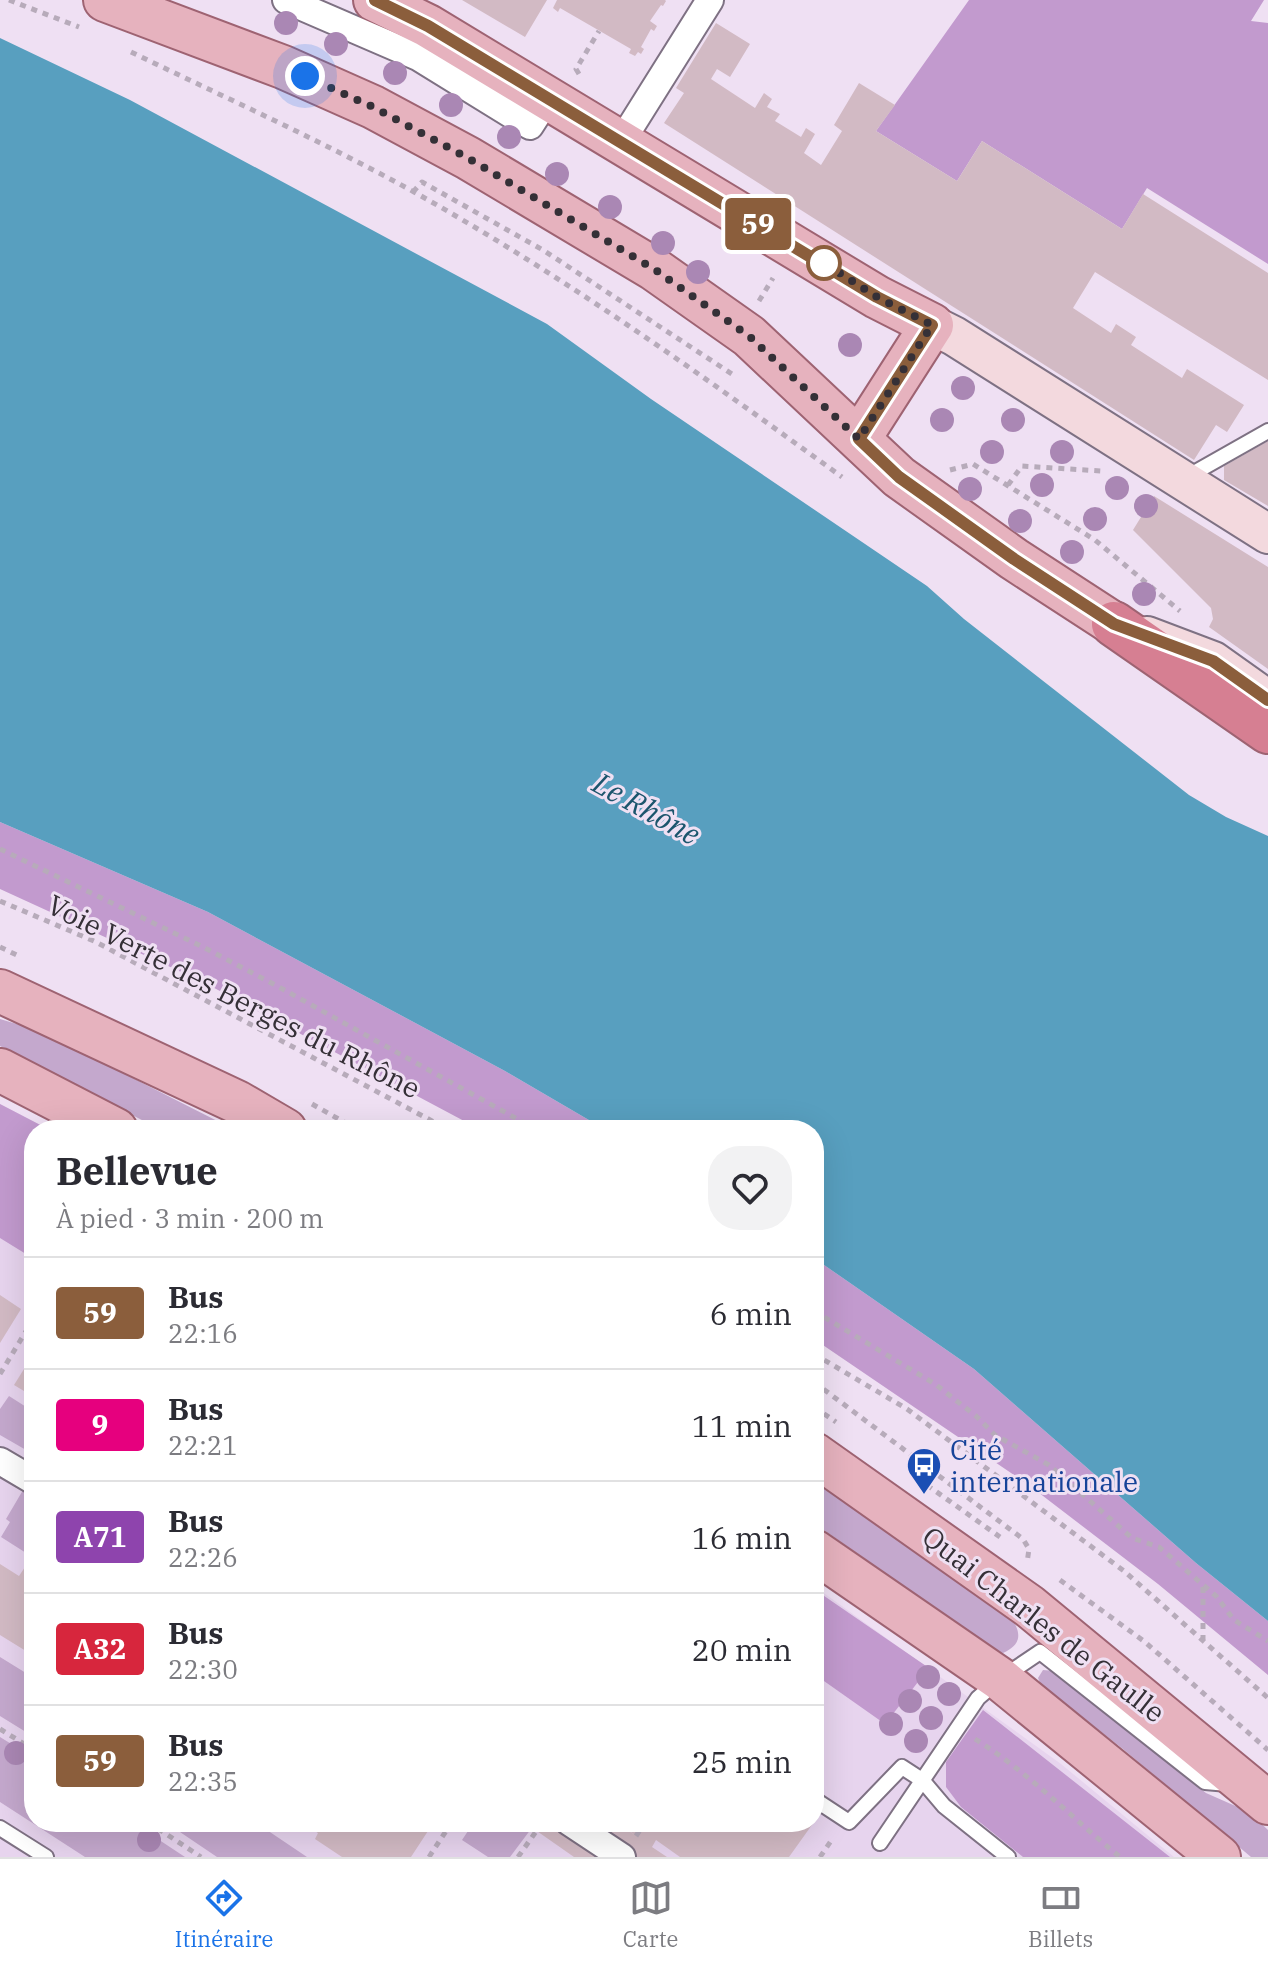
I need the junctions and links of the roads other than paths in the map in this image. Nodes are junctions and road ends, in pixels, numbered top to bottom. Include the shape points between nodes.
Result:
1 (286, 0) edge
2 (375, 0) edge
3 (710, 0) edge
4 (95, 15) edge
5 (565, 89) junction
6 (621, 142) junction
7 (932, 325) junction
8 (1268, 431) edge
9 (859, 439) junction
10 (1181, 480) junction
11 (1268, 534) edge
12 (1114, 624) junction
13 (1268, 700) edge
14 (1268, 731) edge
15 (6, 998) edge
16 (0, 1070) edge
17 (97, 1120) edge
18 (268, 1120) edge
19 (0, 1461) edge
20 (824, 1461) edge
21 (24, 1475) edge
22 (824, 1558) edge
23 (1029, 1606) junction
24 (1040, 1652) junction
25 (1000, 1679) junction
26 (922, 1780) junction
27 (1258, 1794) edge
28 (824, 1806) edge
29 (0, 1828) edge
30 (584, 1832) edge
31 (880, 1843) dead end
32 (1207, 1853) edge
33 (46, 1857) edge
34 (622, 1857) edge
35 (1008, 1857) edge

1 - 5 street via 418,57 530,126
2 - 5 main road
3 - 6 street
4 - 9 main road via 326,85 468,158 712,309 749,336
5 - 6 main road
6 - 7 main road
7 - 9 main road
7 - 10 main road
8 - 10 lane
9 - 12 main road via 899,477
10 - 11 main road
12 - 13 main road via 1213,661
12 - 14 highway
15 - 18 main road
16 - 17 main road
19 - 21 street
20 - 23 main road, Quai Charles de Gaulle
22 - 25 main road
23 - 24 lane
23 - 27 main road, Quai Charles de Gaulle
24 - 25 lane
24 - 27 lane via 1205,1782
25 - 26 lane via 978,1698
25 - 32 main road
26 - 28 lane via 902,1767 849,1822
26 - 31 lane
26 - 35 lane via 944,1806
29 - 33 lane
30 - 34 street

